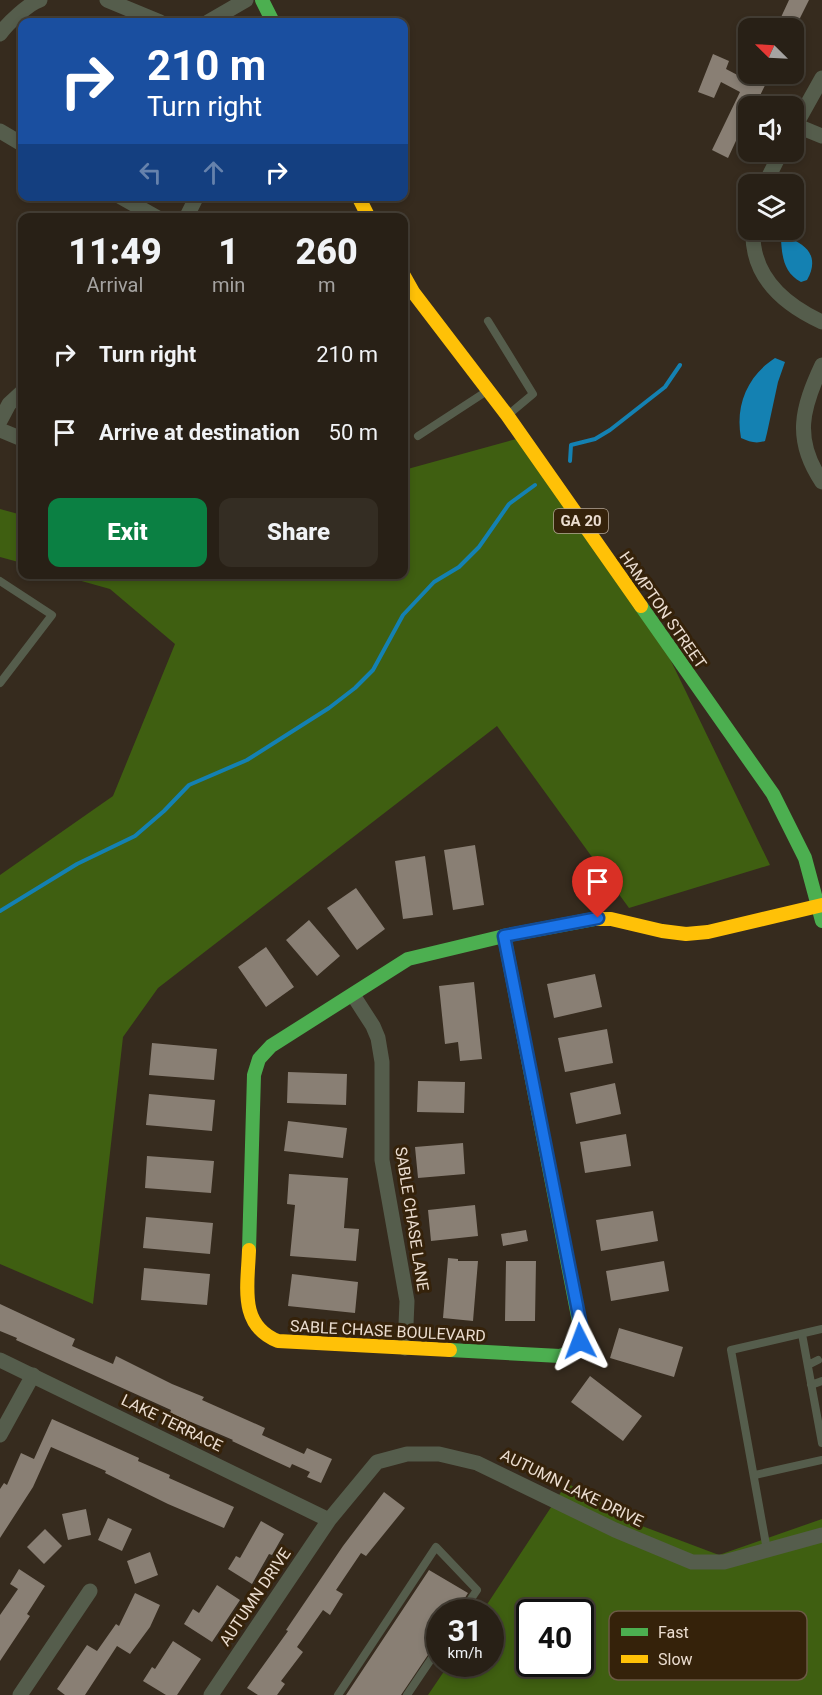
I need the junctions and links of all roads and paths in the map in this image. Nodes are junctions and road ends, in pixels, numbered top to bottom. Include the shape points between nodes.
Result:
1 (40, 0) edge
2 (107, 0) edge
3 (246, 0) edge
4 (262, 0) edge
5 (150, 18) edge
6 (215, 18) edge
7 (271, 18) edge
8 (0, 34) edge
9 (822, 78) edge
10 (804, 109) edge
11 (804, 130) edge
12 (0, 131) edge
13 (822, 136) edge
14 (18, 142) edge
15 (128, 201) edge
16 (149, 213) edge
17 (754, 240) edge
18 (408, 283) edge
19 (488, 321) dead end
20 (822, 322) edge
21 (822, 364) edge
22 (488, 390) junction
23 (18, 396) edge
24 (507, 415) junction
25 (0, 421) edge
26 (0, 430) edge
27 (418, 436) dead end
28 (18, 437) edge
29 (822, 482) edge
30 (0, 581) edge
31 (0, 683) edge
32 (820, 906) edge
33 (822, 921) edge
34 (504, 936) junction
35 (353, 995) junction
36 (822, 1329) edge
37 (802, 1334) junction
38 (405, 1348) junction
39 (0, 1360) edge
40 (818, 1360) dead end
41 (808, 1365) junction
42 (33, 1376) junction
43 (822, 1381) edge
44 (812, 1385) junction
45 (819, 1405) edge
46 (821, 1429) edge
47 (0, 1435) edge
48 (822, 1443) edge
49 (822, 1460) edge
50 (755, 1475) junction
51 (328, 1520) junction
52 (822, 1534) edge
53 (767, 1550) junction
54 (90, 1591) dead end
55 (471, 1599) edge
56 (426, 1667) edge
57 (20, 1695) edge
58 (211, 1695) edge
59 (339, 1695) edge
60 (407, 1695) edge

1 - 8 street
2 - 5 street
3 - 6 street
4 - 7 street
9 - 10 street
11 - 13 street
12 - 14 street
15 - 16 street
17 - 20 street via 765,278 790,305
18 - 22 street, HAMPTON STREET / GA 20
19 - 24 lane via 533,394
21 - 29 street via 807,397 803,418 809,458
22 - 24 street, HAMPTON STREET / GA 20
22 - 27 lane
23 - 25 street
24 - 32 street, HAMPTON STREET / GA 20 via 773,794 805,858
26 - 28 street
30 - 31 lane via 52,615
32 - 33 street, HAMPTON STREET / GA 20
32 - 34 street, SABLE CHASE BOULEVARD via 708,932 662,931 598,918
34 - 35 street, SABLE CHASE BOULEVARD via 408,959
34 - 38 street, SABLE CHASE BOULEVARD via 581,1326 580,1341 569,1354 560,1356
35 - 38 street, SABLE CHASE LANE via 373,1026 382,1062 382,1160 407,1301
35 - 38 street, SABLE CHASE BOULEVARD via 271,1046 256,1066 247,1303 262,1333 278,1341
36 - 37 lane
37 - 41 lane
37 - 50 lane via 731,1350
39 - 42 street, LAKE TERRACE
40 - 41 lane
41 - 44 lane
42 - 47 street
42 - 51 street, LAKE TERRACE
43 - 44 lane
44 - 45 lane
45 - 46 lane
46 - 48 lane
49 - 50 lane
50 - 53 lane
51 - 53 street, AUTUMN LAKE DRIVE via 377,1462 407,1454 439,1454 477,1463 615,1530 692,1562 724,1562
51 - 58 street, AUTUMN DRIVE
52 - 53 street, AUTUMN LAKE DRIVE
54 - 57 street
55 - 59 lane via 477,1590 436,1547
56 - 60 lane

